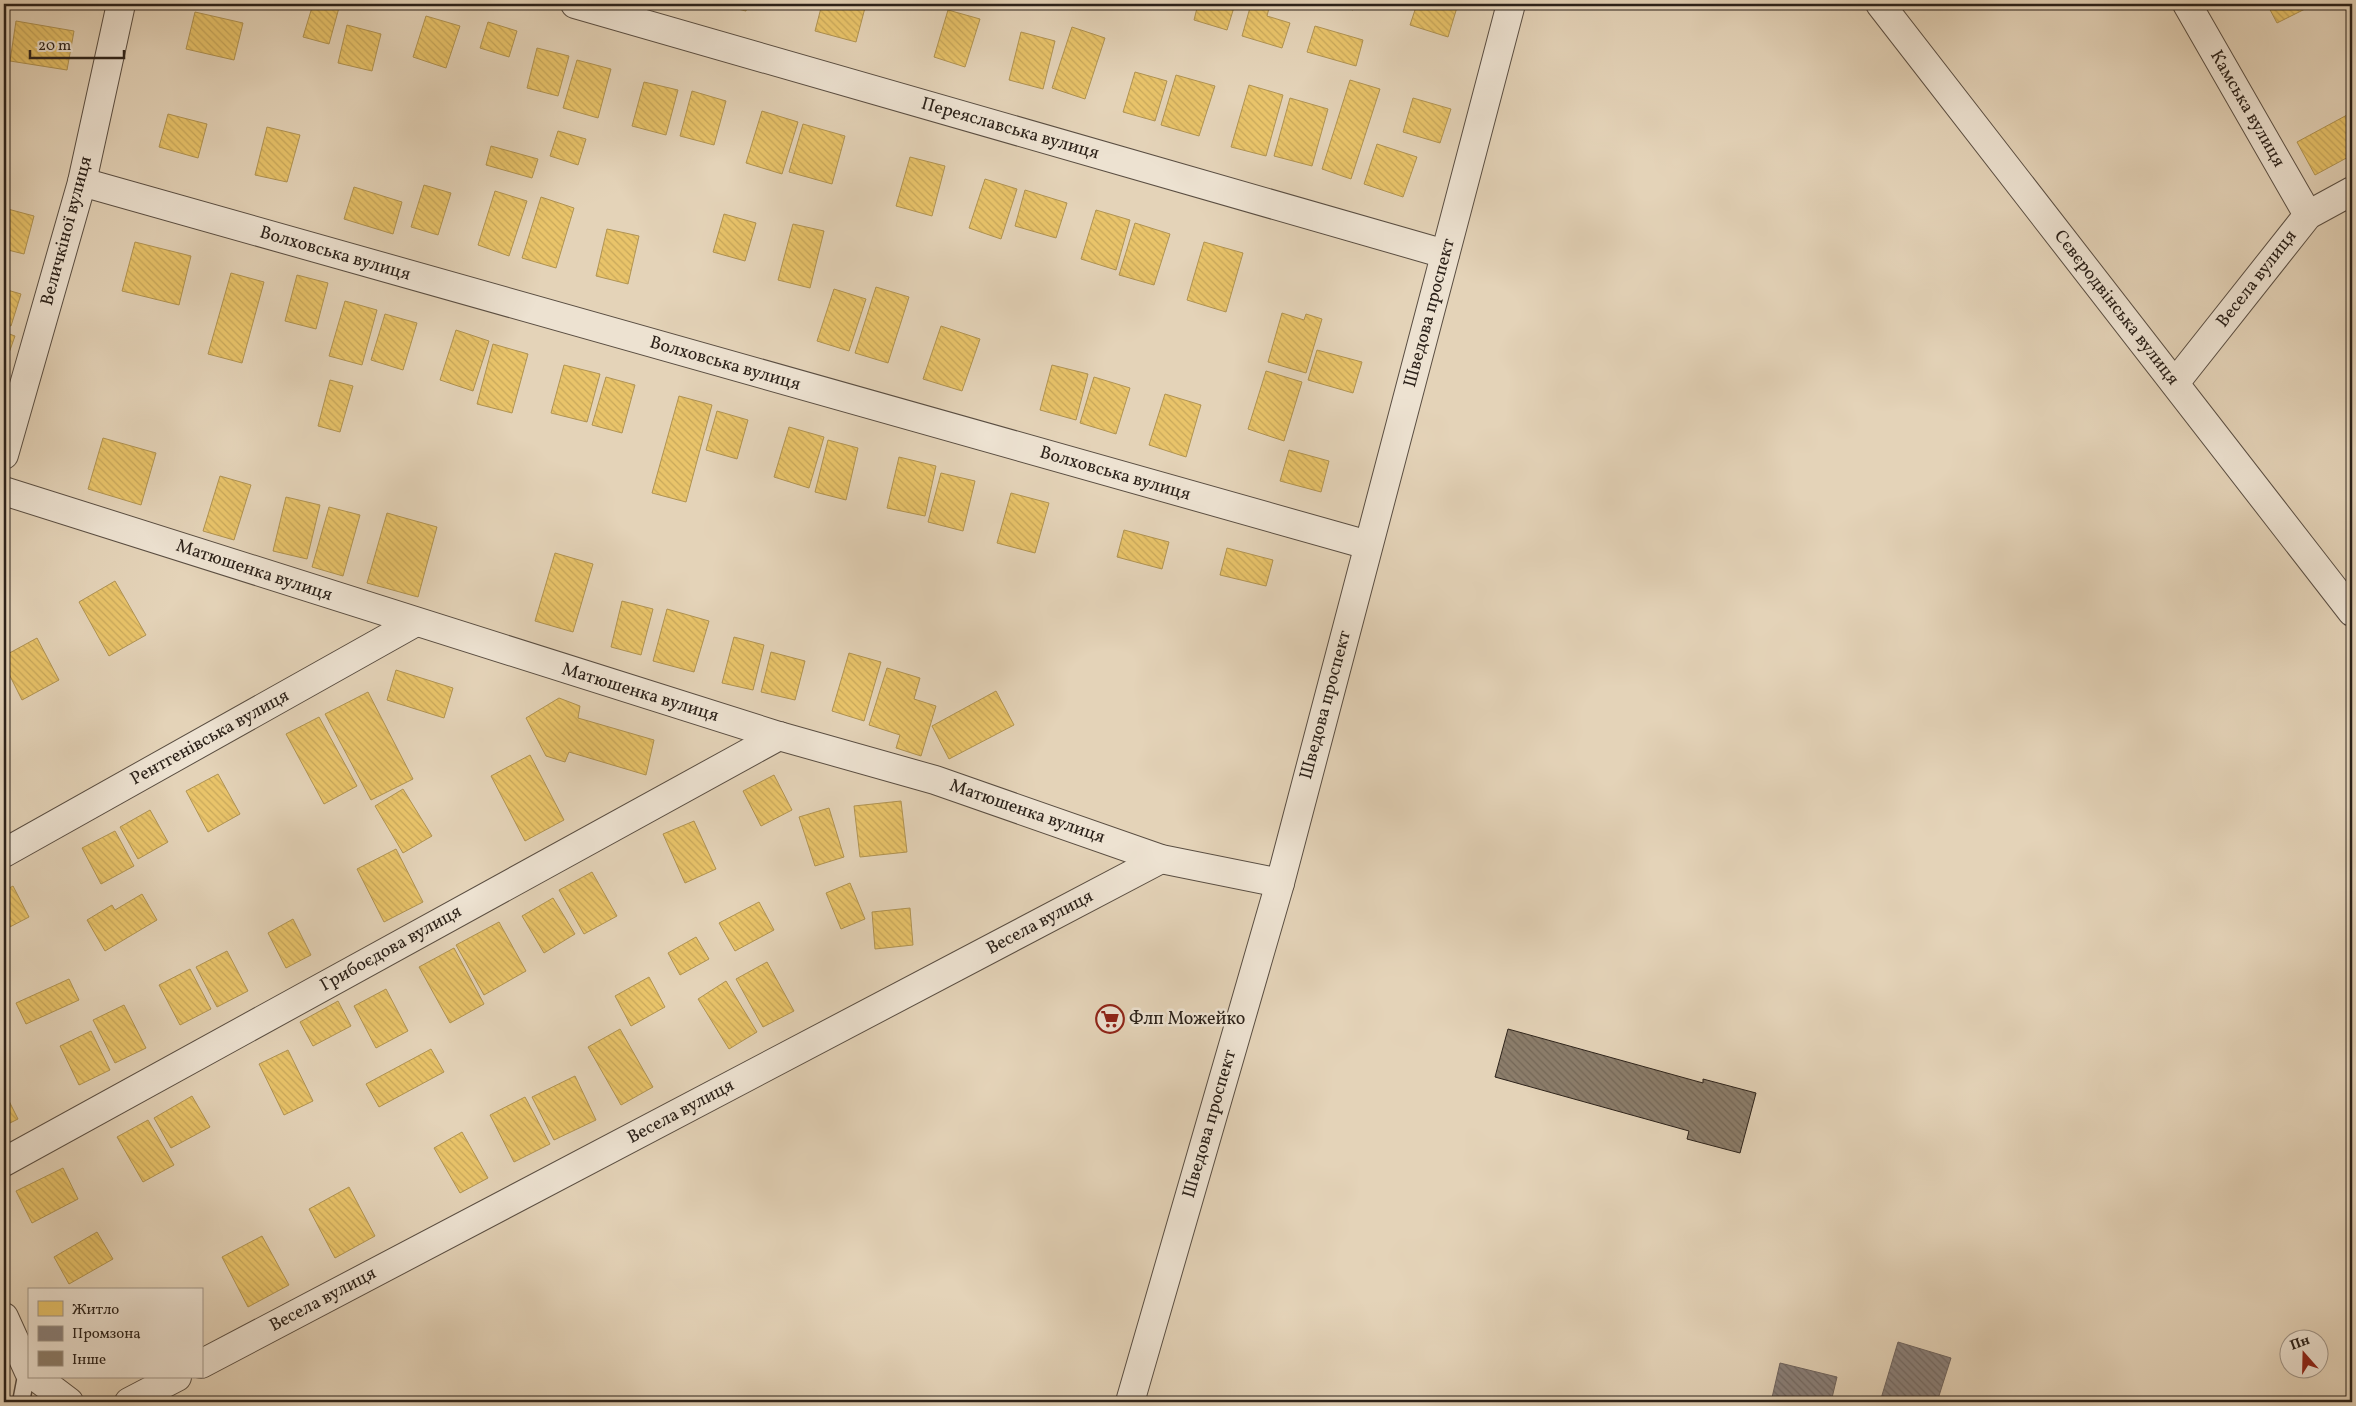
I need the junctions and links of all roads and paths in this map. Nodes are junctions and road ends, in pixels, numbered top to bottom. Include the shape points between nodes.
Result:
1 (121, 4) edge
2 (575, 4) edge
3 (1511, 4) edge
4 (1880, 4) edge
5 (2187, 4) edge
6 (82, 182) junction
7 (2352, 191) edge
8 (2308, 215) junction
9 (1445, 254) junction
10 (2175, 384) junction
11 (4, 455) edge
12 (4, 491) edge
13 (1368, 545) junction
14 (2352, 612) edge
15 (416, 622) junction
16 (779, 736) junction
17 (4, 853) edge
18 (1161, 859) junction
19 (1280, 883) junction
20 (4, 1162) edge
21 (4, 1317) edge
22 (202, 1363) edge
23 (28, 1369) edge
24 (28, 1378) edge
25 (37, 1378) edge
26 (175, 1378) edge
27 (21, 1402) edge
28 (69, 1402) edge
29 (129, 1402) edge
30 (1130, 1402) edge

1 - 6 street, Величкіної вулиця
2 - 9 street, Переяславська вулиця
3 - 9 street, Шведова проспект
4 - 10 street, Сєвєродвінська вулиця
5 - 8 street, Камська вулиця
6 - 11 street, Величкіної вулиця
6 - 13 street, Волховська вулиця
7 - 8 street, Весела вулиця
8 - 10 street, Весела вулиця
9 - 13 street, Шведова проспект
10 - 14 street, Сєвєродвінська вулиця
12 - 15 street, Матюшенка вулиця
13 - 19 street, Шведова проспект
15 - 16 street, Матюшенка вулиця
15 - 17 street, Рентгенівська вулиця
16 - 18 street, Матюшенка вулиця via 935,780
16 - 20 street, Грибоєдова вулиця
18 - 19 street, Матюшенка вулиця
18 - 22 street, Весела вулиця
19 - 30 street, Шведова проспект
21 - 23 street
24 - 27 lane
25 - 28 street
26 - 29 street

